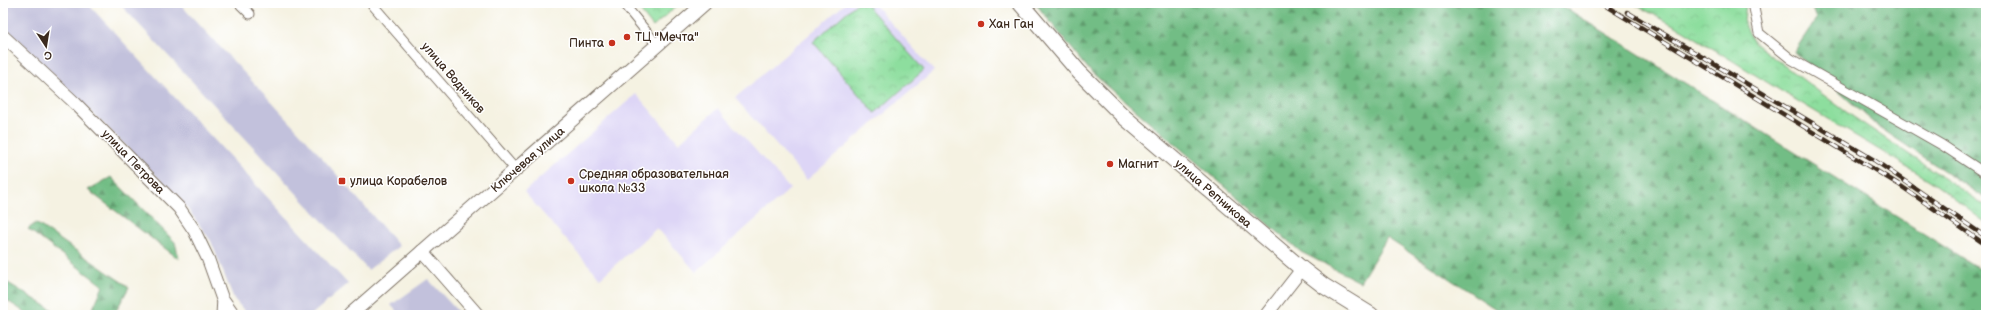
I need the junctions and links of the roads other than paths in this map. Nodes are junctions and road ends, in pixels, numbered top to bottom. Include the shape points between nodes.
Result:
1 (239, 3) edge
2 (371, 3) edge
3 (623, 3) edge
4 (705, 3) edge
5 (1020, 3) edge
6 (1754, 3) edge
7 (250, 14) dead end
8 (3, 36) edge
9 (658, 46) junction
10 (516, 170) junction
11 (1986, 174) edge
12 (422, 252) junction
13 (1302, 269) junction
14 (222, 298) junction
15 (221, 315) edge
16 (234, 315) edge
17 (350, 315) edge
18 (478, 315) edge
19 (1266, 315) edge
20 (1371, 315) edge

1 - 7 street
2 - 10 street, улица Водников
3 - 9 street
4 - 9 main road, Ключевая улица
5 - 13 main road, улица Репникова via 1079,72 1123,116
6 - 11 street via 1759,33 1791,59 1942,145
8 - 14 street, улица Петрова via 75,103 178,208 194,230
9 - 10 main road, Ключевая улица
10 - 12 main road, Ключевая улица
12 - 17 main road, Ключевая улица
12 - 18 street
13 - 19 street
13 - 20 main road, улица Репникова
14 - 15 street, улица Петрова
14 - 16 street

